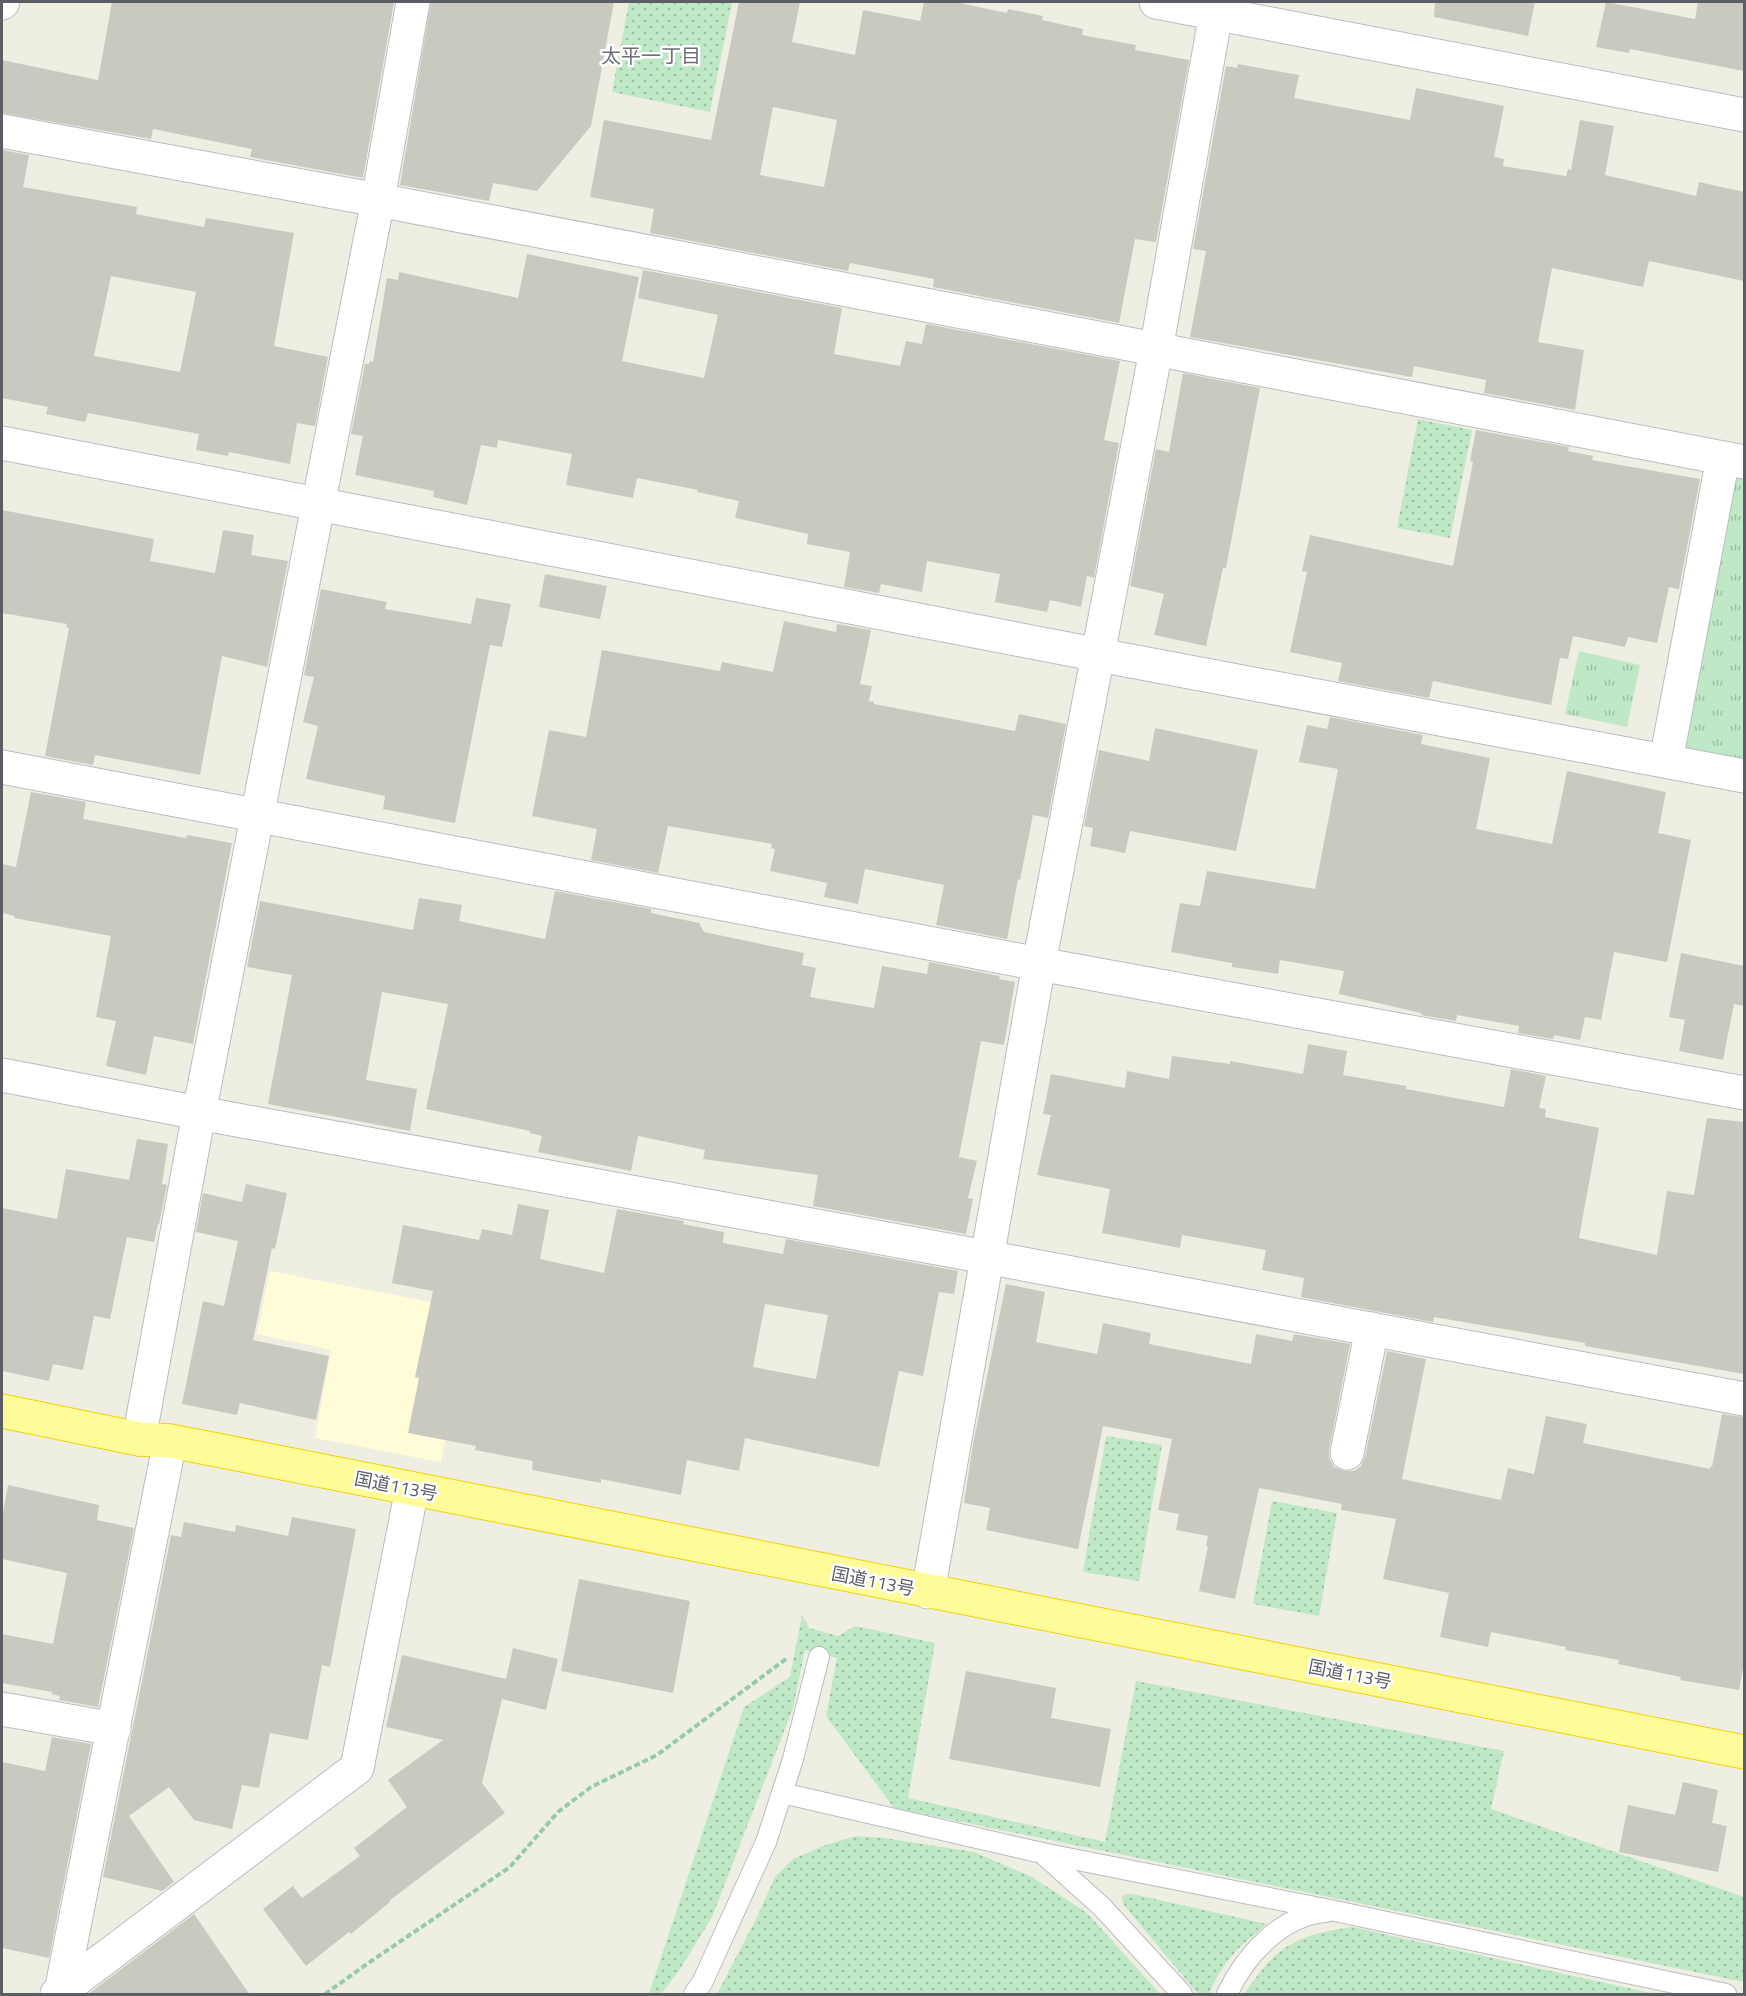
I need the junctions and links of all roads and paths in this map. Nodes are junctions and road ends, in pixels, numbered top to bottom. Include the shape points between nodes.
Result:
1 (413, 2) edge
2 (1156, 2) edge
3 (1217, 7) edge
4 (1744, 115) edge
5 (2, 131) edge
6 (378, 200) junction
7 (1156, 350) junction
8 (2, 443) edge
9 (1734, 460) edge
10 (319, 504) junction
11 (1099, 655) junction
12 (1666, 761) junction
13 (2, 767) edge
14 (1744, 776) edge
15 (258, 815) junction
16 (1039, 964) junction
17 (2, 1075) edge
18 (1744, 1093) edge
19 (200, 1113) junction
20 (986, 1257) junction
21 (1372, 1329) junction
22 (1744, 1399) edge
23 (2, 1411) edge
24 (138, 1439) junction
25 (170, 1441) junction
26 (1347, 1453) dead end
27 (412, 1489) junction
28 (928, 1592) junction
29 (819, 1657) joint
30 (2, 1709) edge
31 (114, 1730) junction
32 (1744, 1752) edge
33 (782, 1793) junction
34 (1042, 1853) junction
35 (1335, 1911) junction
36 (59, 1993) edge
37 (325, 1995) edge
38 (694, 1995) edge
39 (1182, 1995) edge
40 (1227, 1995) edge
41 (1726, 1995) edge

1 - 6 street
2 - 3 street
3 - 4 street
3 - 7 street
5 - 6 street
6 - 7 street
6 - 10 street
7 - 9 street
7 - 11 street
8 - 10 street
9 - 12 street
10 - 11 street
10 - 15 street
11 - 12 street
11 - 16 street
12 - 14 street
13 - 15 street
15 - 16 street
15 - 19 street
16 - 18 street
16 - 20 street
17 - 19 street
19 - 20 street
19 - 24 street
20 - 21 street
20 - 28 street
21 - 22 street
21 - 26 street
23 - 24 highway, 国道113号
24 - 25 highway, 国道113号
25 - 27 highway, 国道113号
25 - 31 street
27 - 28 highway, 国道113号
27 - 36 street via 357,1768
28 - 32 highway, 国道113号
29 - 33 lane
29 - 37 path via 791,1656 657,1755 591,1787 558,1812 510,1867
30 - 31 street
31 - 36 street
33 - 34 lane
33 - 38 lane via 766,1842
34 - 35 lane
34 - 39 lane via 1102,1907
35 - 40 lane via 1305,1916 1280,1928 1240,1969
35 - 41 lane

